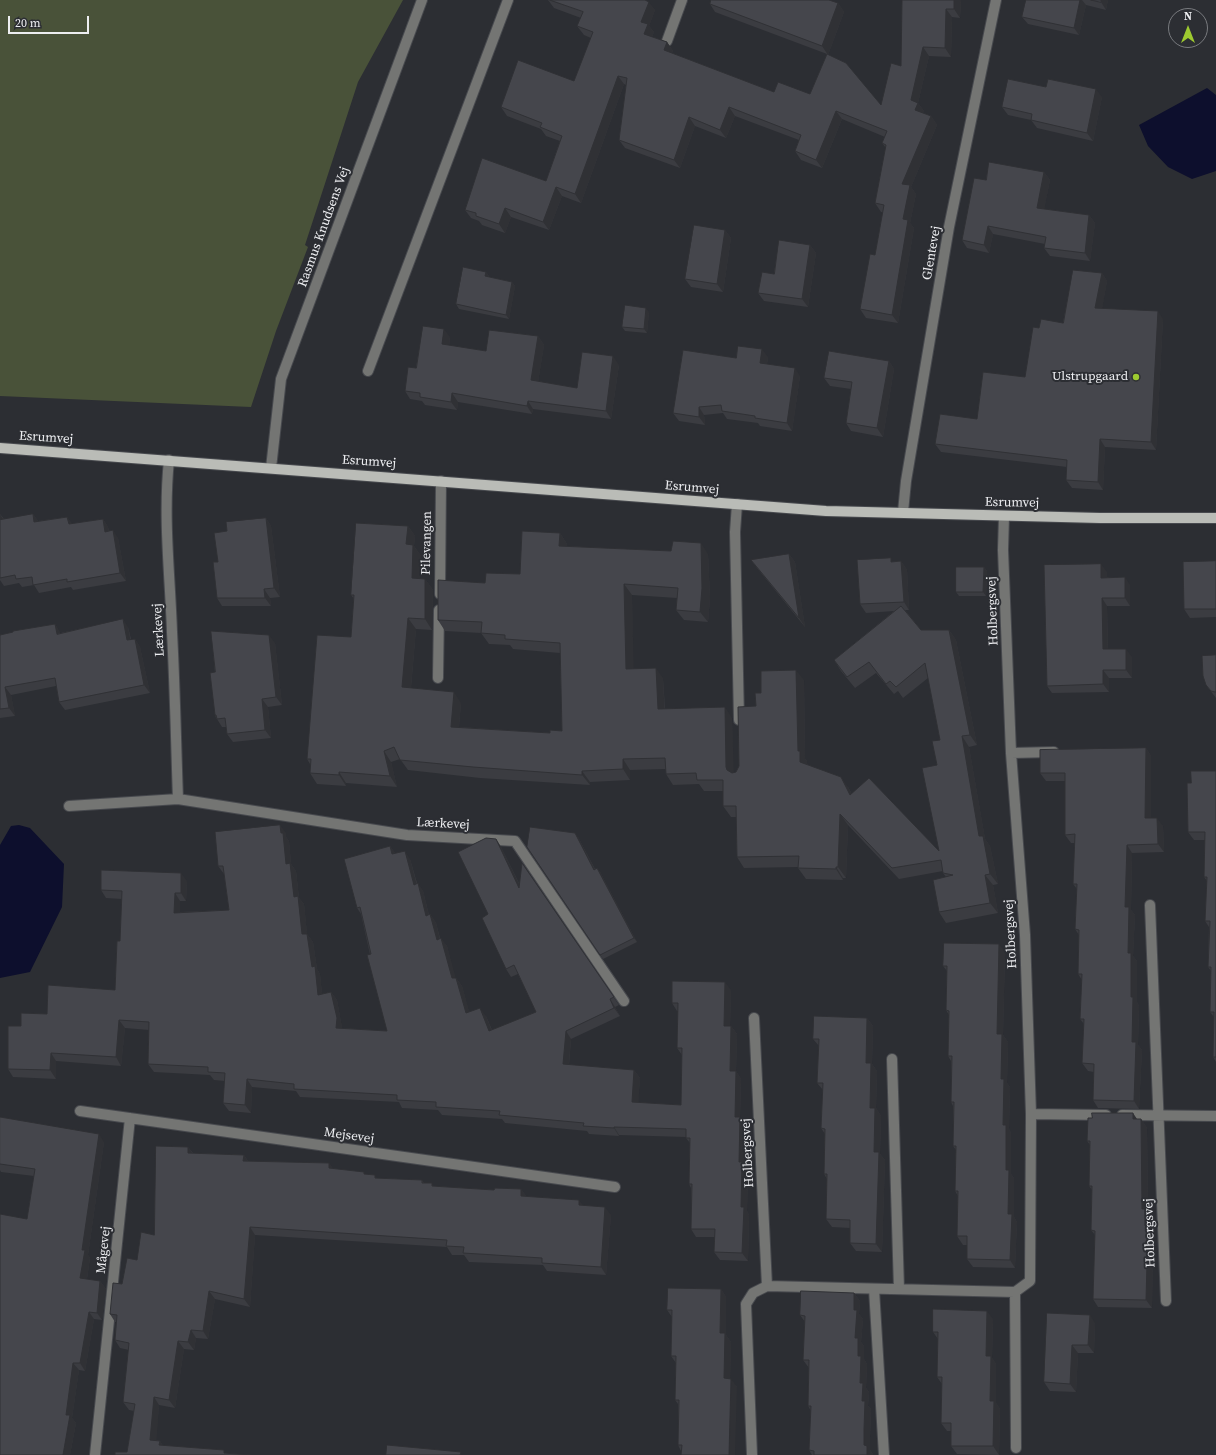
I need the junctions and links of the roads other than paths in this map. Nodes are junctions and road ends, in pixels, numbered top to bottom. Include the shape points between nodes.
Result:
1 (422, 0) edge
2 (508, 0) edge
3 (682, 0) edge
4 (996, 0) edge
5 (667, 41) edge
6 (368, 371) dead end
7 (0, 448) edge
8 (169, 460) junction
9 (271, 468) junction
10 (441, 481) junction
11 (737, 504) junction
12 (903, 512) junction
13 (1004, 516) junction
14 (1216, 518) edge
15 (438, 678) dead end
16 (739, 730) edge
17 (1066, 751) edge
18 (1011, 753) junction
19 (178, 799) junction
20 (69, 806) dead end
21 (1150, 905) dead end
22 (624, 1001) dead end
23 (754, 1018) dead end
24 (892, 1059) dead end
25 (80, 1111) dead end
26 (1031, 1114) junction
27 (1158, 1116) junction
28 (1216, 1116) edge
29 (130, 1118) junction
30 (615, 1187) dead end
31 (767, 1286) junction
32 (874, 1289) junction
33 (899, 1289) junction
34 (1016, 1292) junction
35 (1166, 1301) dead end
36 (1016, 1448) dead end
37 (95, 1455) edge
38 (752, 1455) edge
39 (884, 1455) edge

1 - 9 street, Rasmus Knudsens Vej via 281,380
2 - 6 street
3 - 5 street
4 - 12 street, Glentevej via 949,227
7 - 8 main road, Esrumvej
8 - 9 main road, Esrumvej
8 - 19 street, Lærkevej via 166,524
9 - 10 main road, Esrumvej
10 - 11 main road, Esrumvej
10 - 15 street, Pilevangen
11 - 12 main road, Esrumvej via 826,511
11 - 16 street, Esrumvej via 735,532
12 - 13 main road, Esrumvej
13 - 14 main road, Esrumvej
13 - 18 street, Holbergsvej via 1003,550
17 - 18 street
18 - 26 street, Holbergsvej via 1025,935
19 - 20 street, Lærkevej
19 - 22 street, Lærkevej via 407,835 515,841
21 - 27 street, Holbergsvej
23 - 31 street, Holbergsvej
24 - 33 street
25 - 29 street, Mejsevej
26 - 27 street
26 - 34 street, Holbergsvej via 1030,1281
27 - 28 street
27 - 35 street, Holbergsvej
29 - 30 street, Mejsevej
29 - 37 street, Mågevej
31 - 32 street
31 - 38 street via 753,1293 746,1304
32 - 33 street
32 - 39 street
33 - 34 street
34 - 36 street

